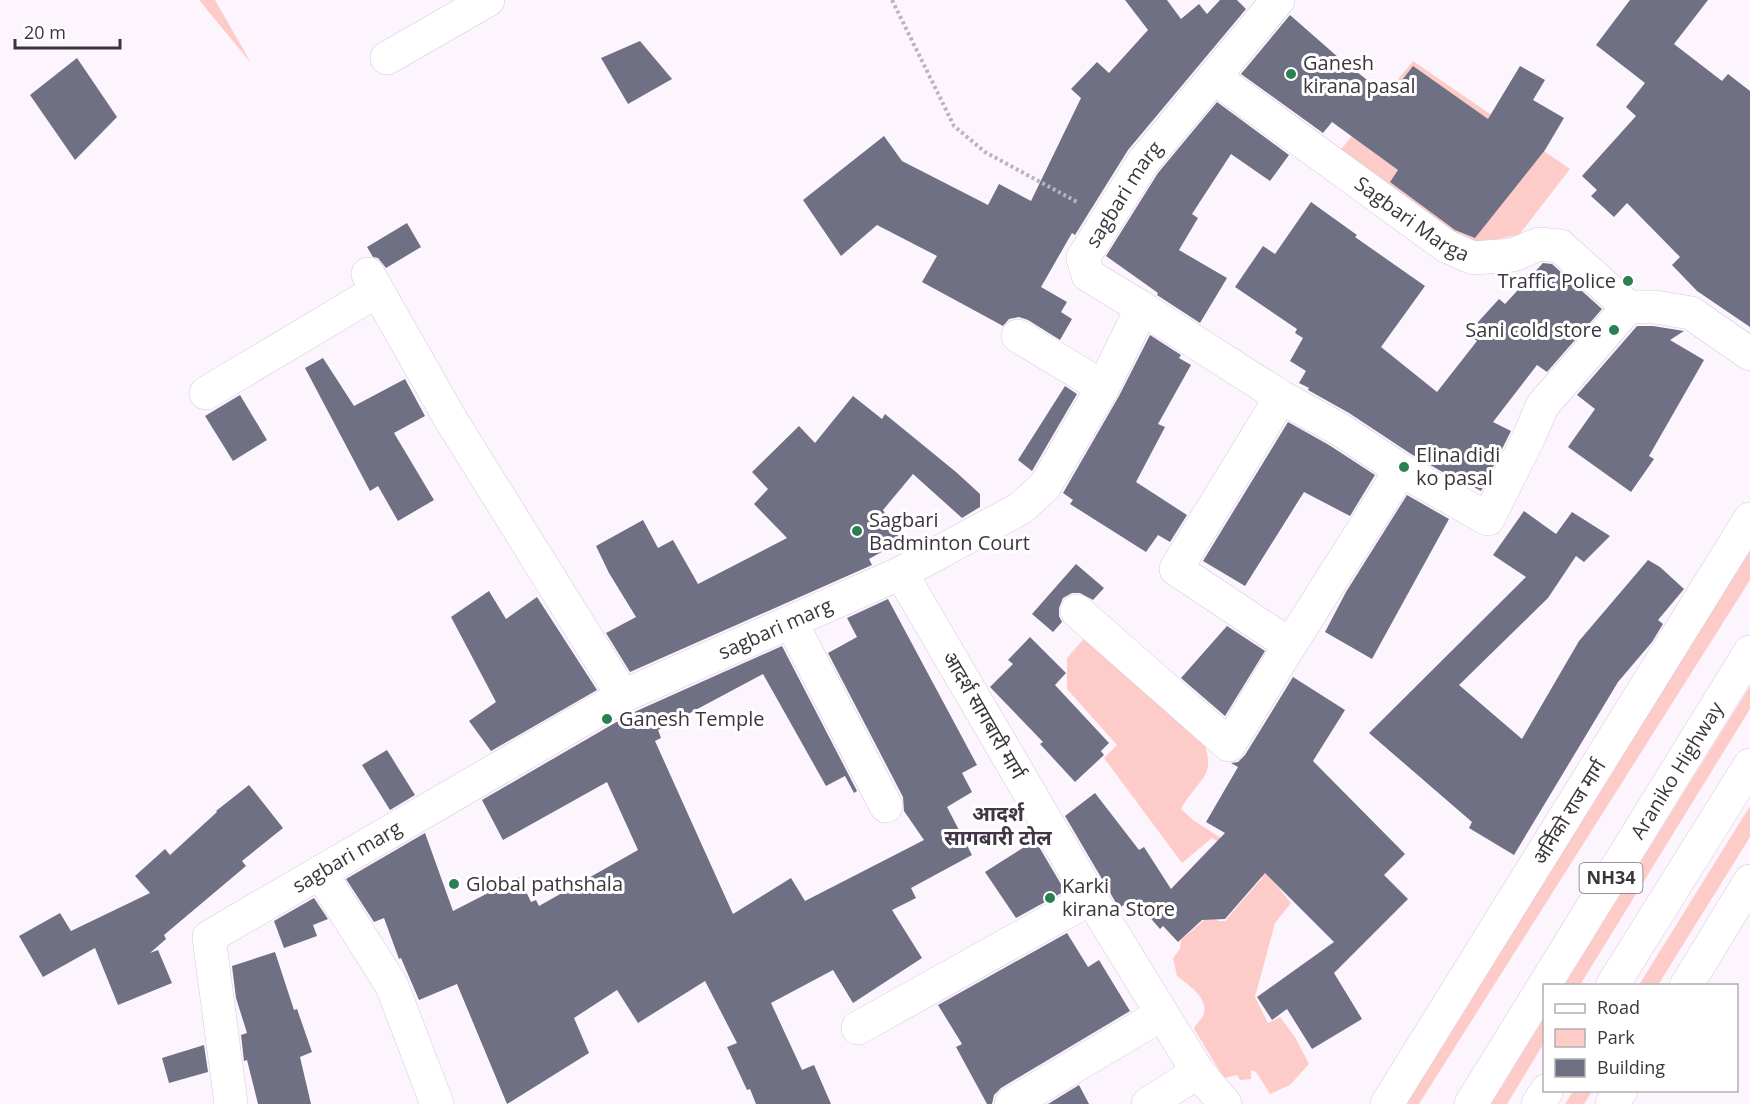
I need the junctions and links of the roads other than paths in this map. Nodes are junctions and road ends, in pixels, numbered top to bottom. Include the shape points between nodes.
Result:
1 (488, 0) edge
2 (1278, 0) edge
3 (387, 58) dead end
4 (1214, 77) junction
5 (1628, 307) junction
6 (1142, 308) junction
7 (1018, 336) dead end
8 (1750, 354) edge
9 (1103, 387) junction
10 (206, 393) dead end
11 (1281, 397) junction
12 (1401, 470) junction
13 (1750, 519) edge
14 (901, 573) junction
15 (1077, 611) dead end
16 (791, 622) junction
17 (1290, 645) junction
18 (1750, 652) edge
19 (624, 696) junction
20 (1750, 765) edge
21 (886, 806) dead end
22 (320, 872) junction
23 (1750, 881) edge
24 (1091, 898) junction
25 (1545, 984) edge
26 (1613, 984) edge
27 (1687, 984) edge
28 (1543, 987) edge
29 (1162, 1014) junction
30 (858, 1028) dead end
31 (1198, 1072) junction
32 (231, 1104) edge
33 (437, 1104) edge
34 (1011, 1104) edge
35 (1148, 1104) edge
36 (1225, 1104) edge
37 (1387, 1104) edge
38 (1471, 1104) edge

1 - 3 main road
2 - 4 main road, sagbari marg
4 - 5 main road, Sagbari Marga via 1446,246 1473,258 1513,255 1539,244 1560,246
4 - 6 main road, sagbari marg via 1143,162 1083,258 1088,275
5 - 8 main road via 1690,313
5 - 12 main road via 1542,406 1488,519
6 - 9 main road, sagbari marg
6 - 11 main road
7 - 9 main road
9 - 14 main road, sagbari marg via 1045,486 1021,508
10 - 19 main road via 373,283 451,420
11 - 12 main road
11 - 17 main road via 1176,569
12 - 17 main road
13 - 37 main road, अर्निको राज मार्ग
14 - 16 main road, sagbari marg
14 - 24 main road, आदर्श सागबारी मार्ग
15 - 17 main road via 1229,745
16 - 19 main road, sagbari marg
16 - 21 main road
18 - 25 main road, Araniko Highway / NH34
19 - 22 main road, sagbari marg
20 - 26 main road, NH34
22 - 32 main road, sagbari marg via 209,937
22 - 33 main road via 392,986
23 - 27 main road
24 - 29 main road, आदर्श सागबारी मार्ग
24 - 30 main road
28 - 38 main road, Araniko Highway / NH34
29 - 31 main road, आदर्श सागबारी मार्ग
29 - 34 main road
31 - 35 main road
31 - 36 main road, आदर्श सागबारी मार्ग

